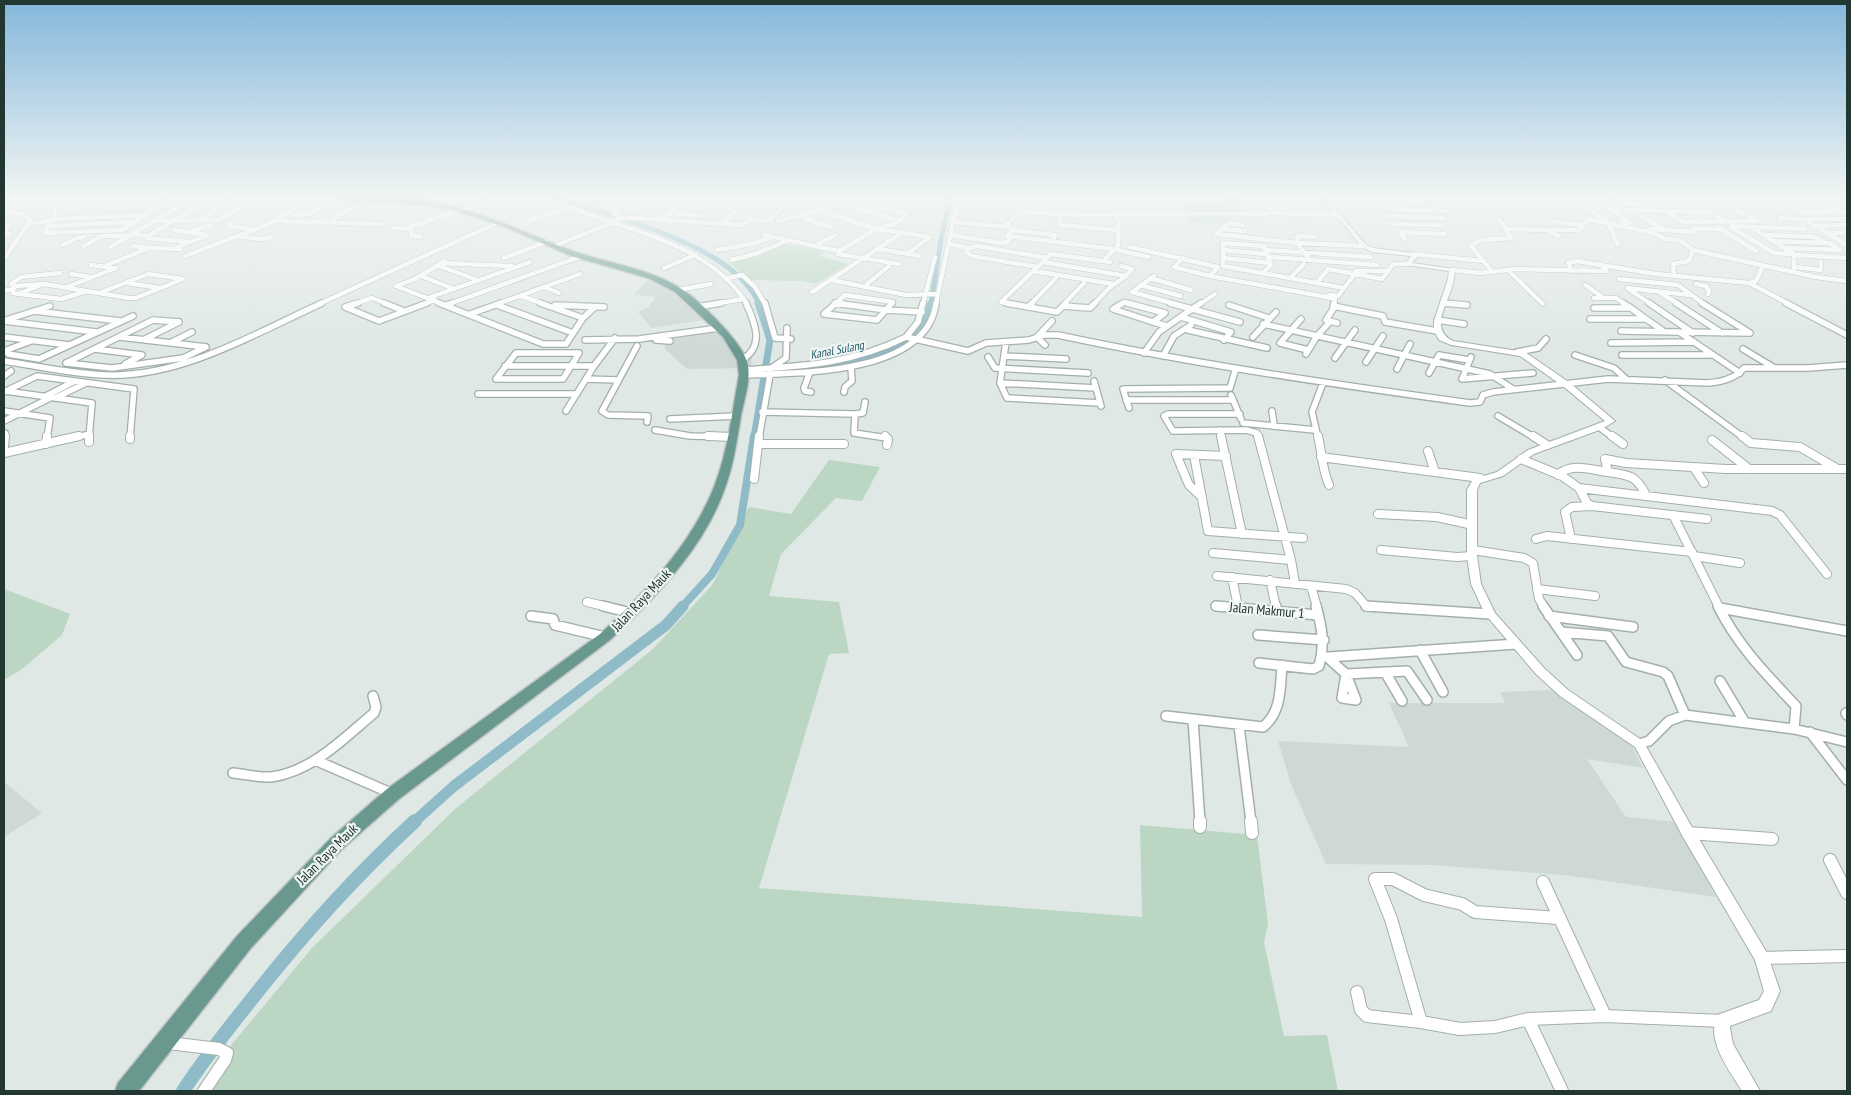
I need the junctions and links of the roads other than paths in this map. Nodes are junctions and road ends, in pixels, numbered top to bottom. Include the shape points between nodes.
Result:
1 (147, 249) edge
2 (183, 249) edge
3 (202, 249) edge
4 (437, 249) edge
5 (527, 249) edge
6 (563, 249) edge
7 (683, 249) edge
8 (722, 249) edge
9 (756, 249) edge
10 (766, 249) edge
11 (830, 249) edge
12 (842, 249) edge
13 (879, 249) joint
14 (913, 249) edge
15 (948, 249) edge
16 (967, 249) edge
17 (993, 249) edge
18 (1115, 249) edge
19 (1124, 249) edge
20 (1130, 249) edge
21 (1266, 249) edge
22 (1302, 249) edge
23 (1370, 249) edge
24 (1473, 249) edge
25 (1715, 249) dead end
26 (1753, 249) edge
27 (1768, 249) edge
28 (1787, 249) edge
29 (1815, 249) edge
30 (1838, 249) edge
31 (189, 250) dead end
32 (717, 250) dead end
33 (1223, 250) joint
34 (1693, 250) joint
35 (761, 251) junction
36 (839, 251) junction
37 (1756, 251) dead end
38 (908, 253) junction
39 (1304, 253) junction
40 (1269, 254) junction
41 (1413, 254) junction
42 (1795, 254) junction
43 (695, 255) junction
44 (1713, 255) junction
45 (116, 256) dead end
46 (185, 256) dead end
47 (920, 256) dead end
48 (127, 257) junction
49 (585, 257) junction
50 (935, 257) dead end
51 (1149, 257) dead end
52 (1371, 257) dead end
53 (504, 258) dead end
54 (1183, 258) junction
55 (1224, 258) junction
56 (1847, 258) edge
57 (447, 259) dead end
58 (863, 259) junction
59 (1106, 259) dead end
60 (731, 260) dead end
61 (1045, 260) junction
62 (1310, 260) junction
63 (1483, 261) junction
64 (530, 262) dead end
65 (1821, 262) dead end
66 (1270, 263) junction
67 (440, 264) junction
68 (899, 264) dead end
69 (1304, 264) dead end
70 (1408, 264) junction
71 (91, 265) dead end
72 (115, 265) junction
73 (485, 265) junction
74 (1376, 265) dead end
75 (1601, 265) junction
76 (518, 266) junction
77 (1121, 266) dead end
78 (1763, 266) junction
79 (1218, 267) junction
80 (664, 268) dead end
81 (1795, 269) junction
82 (1034, 270) junction
83 (1452, 270) junction
84 (1491, 270) junction
85 (1237, 271) dead end
86 (1509, 271) junction
87 (1572, 271) junction
88 (502, 272) junction
89 (1100, 272) junction
90 (1264, 272) junction
91 (1356, 272) junction
92 (60, 273) dead end
93 (71, 274) dead end
94 (580, 274) dead end
95 (421, 276) junction
96 (1126, 276) junction
97 (1210, 276) junction
98 (1674, 276) junction
99 (92, 277) junction
100 (730, 277) junction
101 (1056, 278) junction
102 (1291, 278) junction
103 (1691, 278) junction
104 (833, 279) junction
105 (1619, 279) dead end
106 (477, 280) junction
107 (1847, 281) edge
108 (125, 283) junction
109 (1084, 283) junction
110 (1317, 283) junction
111 (1749, 283) junction
112 (44, 284) junction
113 (711, 284) dead end
114 (867, 284) junction
115 (1140, 285) junction
116 (1585, 285) dead end
117 (1111, 286) junction
118 (67, 287) junction
119 (544, 287) junction
120 (15, 288) junction
121 (160, 288) junction
122 (454, 288) junction
123 (1344, 288) junction
124 (1293, 289) dead end
125 (88, 290) junction
126 (678, 290) junction
127 (4, 291) edge
128 (812, 292) dead end
129 (902, 292) junction
130 (1659, 292) junction
131 (99, 293) junction
132 (559, 293) dead end
133 (18, 294) junction
134 (926, 294) junction
135 (936, 294) junction
136 (1215, 294) dead end
137 (1708, 294) dead end
138 (1690, 295) junction
139 (521, 296) junction
140 (1181, 296) junction
141 (428, 298) junction
142 (743, 298) junction
143 (1594, 298) dead end
144 (1604, 298) junction
145 (435, 300) junction
146 (835, 303) junction
147 (1171, 303) junction
148 (1442, 303) junction
149 (1543, 304) dead end
150 (446, 305) junction
151 (497, 305) junction
152 (545, 305) junction
153 (1228, 305) dead end
154 (1467, 305) dead end
155 (50, 306) dead end
156 (1063, 306) junction
157 (1335, 306) junction
158 (453, 307) junction
159 (595, 307) junction
160 (604, 307) dead end
161 (697, 307) junction
162 (1028, 307) junction
163 (1594, 308) dead end
164 (1631, 308) junction
165 (886, 310) junction
166 (1192, 310) junction
167 (34, 311) junction
168 (404, 311) junction
169 (922, 312) junction
170 (1276, 312) dead end
171 (470, 314) junction
172 (133, 316) dead end
173 (1181, 316) junction
174 (582, 318) junction
175 (1269, 318) junction
176 (1301, 319) dead end
177 (1590, 319) dead end
178 (1646, 319) junction
179 (1437, 320) junction
180 (4, 321) edge
181 (122, 321) junction
182 (1052, 321) dead end
183 (1153, 322) junction
184 (1240, 322) dead end
185 (1337, 323) dead end
186 (1264, 324) junction
187 (1328, 324) dead end
188 (1464, 324) dead end
189 (1167, 326) junction
190 (718, 327) junction
191 (787, 328) dead end
192 (1291, 330) junction
193 (1355, 330) dead end
194 (1662, 330) junction
195 (1437, 331) junction
196 (1621, 331) dead end
197 (192, 332) dead end
198 (1679, 332) junction
199 (97, 333) junction
200 (573, 333) junction
201 (1693, 333) junction
202 (1722, 333) junction
203 (1847, 335) edge
204 (653, 336) junction
205 (1317, 336) junction
206 (1382, 336) dead end
207 (4, 337) edge
208 (118, 337) junction
209 (1038, 337) junction
210 (1253, 337) dead end
211 (12, 338) junction
212 (615, 338) junction
213 (907, 338) junction
214 (639, 339) junction
215 (789, 339) junction
216 (1546, 339) dead end
217 (145, 340) junction
218 (585, 340) dead end
219 (918, 340) junction
220 (1224, 340) junction
221 (31, 341) junction
222 (670, 341) dead end
223 (4, 342) edge
224 (172, 342) junction
225 (1006, 342) junction
226 (1346, 342) junction
227 (1694, 342) junction
228 (1611, 343) dead end
229 (1410, 344) dead end
230 (1045, 345) dead end
231 (69, 346) junction
232 (637, 346) dead end
233 (1267, 348) dead end
234 (1743, 348) dead end
235 (94, 349) junction
236 (1374, 349) junction
237 (5, 351) edge
238 (1517, 352) junction
239 (1144, 353) junction
240 (142, 355) junction
241 (1404, 355) junction
242 (1575, 355) dead end
243 (1622, 355) dead end
244 (1712, 355) junction
245 (1004, 356) junction
246 (1163, 356) junction
247 (988, 357) dead end
248 (1230, 358) dead end
249 (1335, 358) dead end
250 (173, 359) junction
251 (1066, 359) dead end
252 (4, 361) edge
253 (1366, 362) dead end
254 (1434, 362) junction
255 (141, 364) junction
256 (1847, 365) edge
257 (504, 366) junction
258 (572, 366) junction
259 (594, 366) junction
260 (1226, 366) junction
261 (119, 367) junction
262 (851, 367) junction
263 (1773, 367) junction
264 (1236, 368) junction
265 (1397, 369) dead end
266 (1466, 369) junction
267 (4, 370) edge
268 (746, 370) junction
269 (1002, 370) junction
270 (137, 372) junction
271 (769, 372) junction
272 (810, 372) junction
273 (1088, 373) dead end
274 (1429, 373) dead end
275 (1533, 373) dead end
276 (1740, 373) junction
277 (97, 374) junction
278 (4, 376) edge
279 (1495, 377) junction
280 (586, 379) junction
281 (1626, 379) junction
282 (618, 380) junction
283 (1665, 380) junction
284 (81, 382) junction
285 (1000, 383) junction
286 (1324, 383) junction
287 (1567, 385) junction
288 (1230, 388) junction
289 (1514, 389) junction
290 (4, 392) edge
291 (811, 392) dead end
292 (844, 392) dead end
293 (478, 394) dead end
294 (576, 394) junction
295 (50, 398) junction
296 (1126, 400) junction
297 (1232, 400) junction
298 (865, 402) dead end
299 (1129, 408) dead end
300 (4, 411) edge
301 (566, 411) dead end
302 (1272, 411) dead end
303 (762, 412) junction
304 (18, 413) junction
305 (855, 414) junction
306 (1240, 414) junction
307 (736, 416) junction
308 (1498, 416) dead end
309 (670, 419) dead end
310 (4, 421) edge
311 (647, 422) dead end
312 (1243, 422) junction
313 (1274, 425) junction
314 (1599, 427) junction
315 (655, 430) dead end
316 (1220, 430) junction
317 (1246, 430) junction
318 (1315, 430) junction
319 (4, 434) edge
320 (732, 437) junction
321 (130, 439) dead end
322 (1712, 440) dead end
323 (46, 444) junction
324 (758, 444) junction
325 (844, 444) dead end
326 (1623, 444) dead end
327 (887, 445) dead end
328 (1547, 445) junction
329 (4, 447) edge
330 (1428, 451) dead end
331 (4, 453) edge
332 (1194, 455) junction
333 (1226, 456) junction
334 (1321, 458) junction
335 (1520, 460) junction
336 (1694, 468) junction
337 (1836, 468) junction
338 (1847, 468) edge
339 (1749, 469) junction
340 (1435, 472) junction
341 (1608, 472) junction
342 (1558, 475) junction
343 (1480, 478) junction
344 (754, 479) dead end
345 (1704, 484) dead end
346 (1328, 485) dead end
347 (1579, 488) junction
348 (1646, 495) junction
349 (1202, 496) junction
350 (1592, 506) junction
351 (1378, 514) dead end
352 (1673, 515) junction
353 (1707, 519) dead end
354 (1472, 525) junction
355 (1242, 534) junction
356 (1284, 537) junction
357 (1303, 538) dead end
358 (1536, 539) dead end
359 (1571, 539) junction
360 (1381, 550) dead end
361 (1472, 553) junction
362 (1213, 554) dead end
363 (1693, 554) junction
364 (1291, 560) junction
365 (1740, 563) dead end
366 (1827, 574) dead end
367 (1217, 576) dead end
368 (1232, 577) junction
369 (1270, 580) junction
370 (1295, 583) junction
371 (1311, 586) junction
372 (1537, 589) junction
373 (1595, 596) dead end
374 (587, 602) dead end
375 (1216, 606) dead end
376 (1238, 608) junction
377 (1720, 608) junction
378 (1277, 611) junction
379 (631, 613) junction
380 (1318, 614) junction
381 (1490, 614) junction
382 (531, 616) dead end
383 (1549, 616) junction
384 (1633, 628) dead end
385 (1847, 631) edge
386 (1561, 632) junction
387 (1258, 635) dead end
388 (605, 637) junction
389 (1324, 640) junction
390 (1516, 644) junction
391 (1420, 650) junction
392 (1577, 654) dead end
393 (1326, 656) junction
394 (1259, 663) dead end
395 (1282, 665) junction
396 (1385, 672) junction
397 (1720, 681) dead end
398 (1443, 692) dead end
399 (373, 696) dead end
400 (1427, 700) dead end
401 (1402, 701) dead end
402 (1685, 715) junction
403 (1166, 716) dead end
404 (1193, 719) junction
405 (1744, 721) junction
406 (1239, 726) junction
407 (1794, 729) junction
408 (1810, 732) junction
409 (1847, 742) edge
410 (1639, 744) junction
411 (314, 760) junction
412 (232, 773) dead end
413 (1847, 780) edge
414 (393, 794) junction
415 (1200, 828) dead end
416 (1252, 833) dead end
417 (1688, 833) junction
418 (1772, 840) dead end
419 (1830, 860) dead end
420 (1543, 882) dead end
421 (1847, 893) edge
422 (1558, 918) junction
423 (1847, 956) edge
424 (1762, 958) junction
425 (1357, 992) dead end
426 (1605, 1016) junction
427 (1528, 1019) junction
428 (1723, 1021) junction
429 (1421, 1022) junction
430 (171, 1043) junction
431 (126, 1091) edge
432 (204, 1091) edge
433 (1562, 1091) edge
434 (1751, 1091) edge

1 - 48 street
2 - 31 street
3 - 46 street
4 - 270 street via 207,356
5 - 53 street
6 - 49 main road
7 - 43 street
8 - 32 street
9 - 35 street
10 - 35 street
11 - 36 street
12 - 36 street
13 - 38 street
13 - 58 street
14 - 38 street
15 - 135 street
16 - 82 street via 972,256
17 - 61 street
18 - 59 street
19 - 51 street
20 - 54 street
21 - 40 street
22 - 39 street
23 - 41 street
24 - 63 street
25 - 44 street
26 - 37 street
27 - 42 street via 1774,253
28 - 42 street
29 - 30 street
33 - 40 street
33 - 55 street
34 - 44 street
34 - 98 street via 1689,262 1673,264
35 - 60 street
36 - 58 street via 838,254
38 - 47 street
39 - 40 street
39 - 52 street
39 - 62 street
40 - 62 street
40 - 66 street
41 - 63 street
41 - 70 street
42 - 56 street
42 - 81 street
43 - 80 street
43 - 100 street
44 - 78 street
45 - 48 street
48 - 72 street
49 - 126 main road via 646,274
49 - 150 street
49 - 158 street
50 - 134 street
54 - 79 street
54 - 97 street via 1174,267
55 - 66 street
55 - 90 street via 1223,266
57 - 67 street
58 - 68 street
58 - 104 street
58 - 114 street via 889,266
61 - 82 street
61 - 89 street
61 - 89 street via 1051,254 1057,254 1110,262
62 - 74 street
63 - 84 street
64 - 76 street
65 - 81 street via 1821,270
66 - 90 street
67 - 73 street
67 - 95 street
67 - 106 street
69 - 102 street
70 - 83 street
70 - 91 street via 1393,264 1382,279
71 - 72 street
72 - 99 street
73 - 76 street
73 - 88 street
75 - 87 street via 1572,261 1568,263
75 - 87 street via 1607,272
75 - 98 street
76 - 88 street
77 - 96 street via 1132,269
78 - 81 street
78 - 111 street via 1756,281
79 - 85 street
79 - 97 street
81 - 107 street
82 - 101 street
82 - 117 street
82 - 162 street via 1001,302
83 - 84 street via 1481,273
83 - 148 street
84 - 86 street
86 - 87 street
86 - 149 street
88 - 106 street
89 - 96 street
90 - 102 street
91 - 110 street via 1328,270
91 - 123 street
92 - 120 street via 21,277 11,284
93 - 99 street
94 - 119 street
95 - 122 street
95 - 141 street via 396,286
96 - 117 street
97 - 157 street via 1332,298
98 - 103 street
99 - 118 street
100 - 142 street
100 - 215 street via 740,275 751,281 764,301 775,338
101 - 109 street
101 - 162 street
102 - 110 street
103 - 111 street
103 - 137 street via 1692,283 1706,286
104 - 114 street
104 - 128 street
104 - 129 street
105 - 138 street via 1678,285
106 - 122 street
108 - 121 street
108 - 121 street via 150,274 183,279
108 - 131 street
109 - 117 street
109 - 156 street
110 - 123 street
111 - 203 street
112 - 118 street
112 - 120 street
112 - 133 street
113 - 126 street
114 - 129 street
115 - 140 street
115 - 140 street via 1152,277 1192,289
115 - 147 street via 1132,292
116 - 144 street
117 - 156 street via 1090,308
118 - 125 street
119 - 132 street
119 - 139 street
120 - 127 street
120 - 133 street via 13,293
121 - 131 street via 136,298
122 - 141 street
123 - 124 street via 1336,296
125 - 131 street
125 - 133 street via 61,299
126 - 161 main road
129 - 134 street via 906,295
130 - 138 street
130 - 201 street via 1627,288
130 - 202 street
134 - 135 street
134 - 169 street
135 - 219 street via 932,323
136 - 166 street
138 - 202 street via 1750,333
139 - 151 street
139 - 152 street
140 - 147 street
141 - 145 street
142 - 161 street
142 - 268 street via 756,328 756,343
143 - 144 street
144 - 164 street via 1616,298
145 - 150 street
145 - 168 street
146 - 165 street
146 - 165 street via 846,295 893,302
146 - 165 street via 825,314 877,320
147 - 166 street
148 - 154 street
148 - 179 street
150 - 158 street
151 - 171 street
151 - 200 street
152 - 159 street
152 - 174 street
153 - 175 street
155 - 167 street
156 - 162 street via 1057,312
157 - 185 street via 1326,320
157 - 195 street via 1383,316 1385,322
158 - 171 street
159 - 160 street
159 - 174 street
161 - 190 main road
163 - 164 street
164 - 178 street
165 - 169 street
166 - 173 street
166 - 184 street
167 - 180 street
167 - 181 street
168 - 168 street via 377,321 345,306 372,298
169 - 213 street
170 - 175 street
171 - 200 street via 543,344 564,345
172 - 181 street
173 - 189 street
173 - 220 street via 1231,332
174 - 200 street
175 - 186 street
176 - 192 street
177 - 178 street
178 - 194 street
179 - 188 street
179 - 195 street
180 - 199 street
181 - 199 street
182 - 209 street
183 - 183 street via 1115,311 1113,309 1124,302 1165,313
183 - 189 street
186 - 192 street
186 - 210 street
187 - 205 street
189 - 239 street
190 - 204 street
190 - 268 main road via 736,348
191 - 215 street
192 - 205 street
192 - 205 street via 1280,344 1307,352
193 - 226 street
194 - 196 street
194 - 198 street
195 - 238 street via 1446,341
197 - 224 street
198 - 201 street
198 - 227 street
199 - 231 street
201 - 202 street
204 - 212 street
204 - 214 street
205 - 226 street
206 - 236 street
207 - 211 street
208 - 217 street
208 - 217 street via 156,319 179,322
208 - 235 street
209 - 225 street
209 - 230 street
209 - 239 street via 1058,336
211 - 221 street
211 - 223 street
212 - 214 street
212 - 218 street via 599,335
212 - 259 street
213 - 219 street
213 - 271 street via 844,362
214 - 222 street
215 - 271 street via 786,358
216 - 238 street via 1538,348
217 - 224 street
219 - 225 street via 968,351 986,343
219 - 262 street via 880,359
220 - 233 street
220 - 246 street via 1189,328 1174,336
221 - 231 street
221 - 237 street
224 - 250 street via 206,346 183,358
225 - 245 street
226 - 236 street
226 - 249 street
227 - 228 street
227 - 244 street
229 - 241 street
231 - 237 street via 39,359
232 - 282 street
234 - 263 street
235 - 240 street
235 - 261 street via 66,363 104,369
236 - 241 street
236 - 253 street
238 - 287 street
239 - 246 street
240 - 250 street
240 - 261 street
241 - 254 street
241 - 265 street
242 - 281 street via 1614,368
243 - 244 street
244 - 276 street
245 - 251 street
245 - 269 street
246 - 260 street
247 - 269 street via 995,368
248 - 260 street
250 - 255 street
252 - 277 street
254 - 266 street
254 - 266 street via 1443,354 1470,359
254 - 274 street
255 - 261 street
255 - 270 street
256 - 263 street
257 - 258 street
257 - 258 street via 518,352 579,353
257 - 258 street via 496,379 561,379
258 - 259 street
259 - 280 street
260 - 264 street
262 - 272 street
262 - 292 street via 852,381
263 - 276 street via 1744,368
264 - 286 street
264 - 288 street
266 - 279 street
266 - 279 street via 1463,379
267 - 278 street via 11,371
268 - 271 street
268 - 307 main road, Jalan Raya Mauk
269 - 273 street
269 - 285 street
270 - 277 street
271 - 272 street
271 - 303 street
272 - 291 street via 804,388
275 - 279 street
276 - 283 street via 1721,382
277 - 284 street
279 - 289 street
280 - 282 street
280 - 294 street
281 - 283 street
281 - 287 street
282 - 311 street via 602,413 648,416
283 - 337 street via 1751,443 1800,447
284 - 290 street via 37,376
284 - 295 street
284 - 295 street
284 - 321 street via 134,389
285 - 285 street via 1007,398 1101,405 1095,385
286 - 289 street via 1470,404 1480,402 1486,393
286 - 318 street via 1312,412
287 - 289 street
287 - 314 street via 1610,419 1611,422
288 - 296 street via 1125,388
288 - 297 street
290 - 295 street
293 - 294 street
294 - 301 street
295 - 304 street
295 - 323 street via 92,404 90,438
296 - 297 street
296 - 299 street
297 - 306 street
298 - 305 street via 863,413
300 - 304 street
302 - 313 street
303 - 305 street
303 - 324 street
304 - 310 street
304 - 323 street via 50,418
305 - 327 street via 854,433 885,436
306 - 312 street
306 - 316 street via 1164,416 1173,431
307 - 309 street
307 - 320 main road, Jalan Raya Mauk
308 - 328 street
312 - 313 street
312 - 317 street
313 - 318 street
314 - 326 street
314 - 328 street
315 - 320 street via 690,436
316 - 317 street
316 - 333 street
317 - 356 street via 1257,433
318 - 334 street
319 - 329 street
320 - 379 main road, Jalan Raya Mauk via 720,487 703,522 683,554
322 - 339 street
323 - 331 street
324 - 325 street
324 - 344 street
328 - 335 street
330 - 340 street
332 - 333 street
332 - 349 street
332 - 349 street via 1175,455 1190,485
333 - 355 street
334 - 340 street
334 - 346 street
335 - 342 street
335 - 343 street via 1500,474
336 - 339 street
336 - 341 street via 1605,459
336 - 345 street
337 - 338 street
337 - 339 street
340 - 343 street
341 - 342 street via 1569,468
341 - 348 street via 1634,476
342 - 347 street
343 - 354 street via 1473,485
347 - 348 street
347 - 350 street
348 - 366 street via 1767,509 1776,513
349 - 355 street via 1208,531
350 - 352 street
350 - 359 street via 1565,512
351 - 354 street via 1437,517
352 - 353 street
352 - 363 street
354 - 361 street
355 - 356 street
356 - 357 street
356 - 364 street
358 - 359 street via 1547,536
359 - 363 street
360 - 361 street via 1457,557
361 - 372 street via 1530,560
361 - 381 street via 1476,584
362 - 364 street
363 - 365 street
363 - 377 street
364 - 370 street
367 - 368 street
368 - 369 street
368 - 376 street
369 - 370 street
369 - 378 street
370 - 371 street
371 - 380 street
371 - 381 street via 1346,589 1355,593 1367,607
372 - 373 street
372 - 383 street
374 - 379 street
375 - 376 street, Jalan Makmur 1
376 - 378 street, Jalan Makmur 1
377 - 385 street
377 - 407 street via 1747,654 1796,706
378 - 380 street, Jalan Makmur 1
379 - 388 main road, Jalan Raya Mauk
380 - 389 street
381 - 390 street
382 - 388 street via 553,619 555,625
383 - 384 street
383 - 386 street
386 - 392 street
386 - 402 street via 1608,636 1626,662 1663,672 1668,676
387 - 389 street
388 - 414 main road, Jalan Raya Mauk
389 - 393 street
390 - 391 street
390 - 410 street via 1564,694
391 - 393 street
391 - 398 street
393 - 395 street via 1317,668
393 - 396 street via 1346,674
394 - 395 street
395 - 406 street via 1277,710 1267,725
396 - 400 street via 1407,671
396 - 401 street
397 - 405 street
399 - 411 street via 374,713
402 - 405 street
402 - 410 street via 1669,721 1649,741
403 - 404 street
404 - 406 street
404 - 415 street
405 - 407 street
406 - 416 street
407 - 408 street
408 - 409 street
408 - 413 street
410 - 417 street
411 - 412 street via 293,772 271,777
411 - 414 street
414 - 430 main road, Jalan Raya Mauk via 310,870 244,942
417 - 418 street
417 - 424 street
419 - 421 street
420 - 422 street
422 - 426 street
422 - 429 street via 1475,912 1462,904 1424,895 1393,879 1376,879
423 - 424 street
424 - 428 street via 1772,991 1765,1006
425 - 429 street via 1361,1010 1368,1016
426 - 427 street
426 - 428 street
427 - 429 street via 1460,1029
427 - 433 street
428 - 434 street via 1723,1040
430 - 431 main road, Jalan Raya Mauk
430 - 432 street via 219,1049 227,1053

